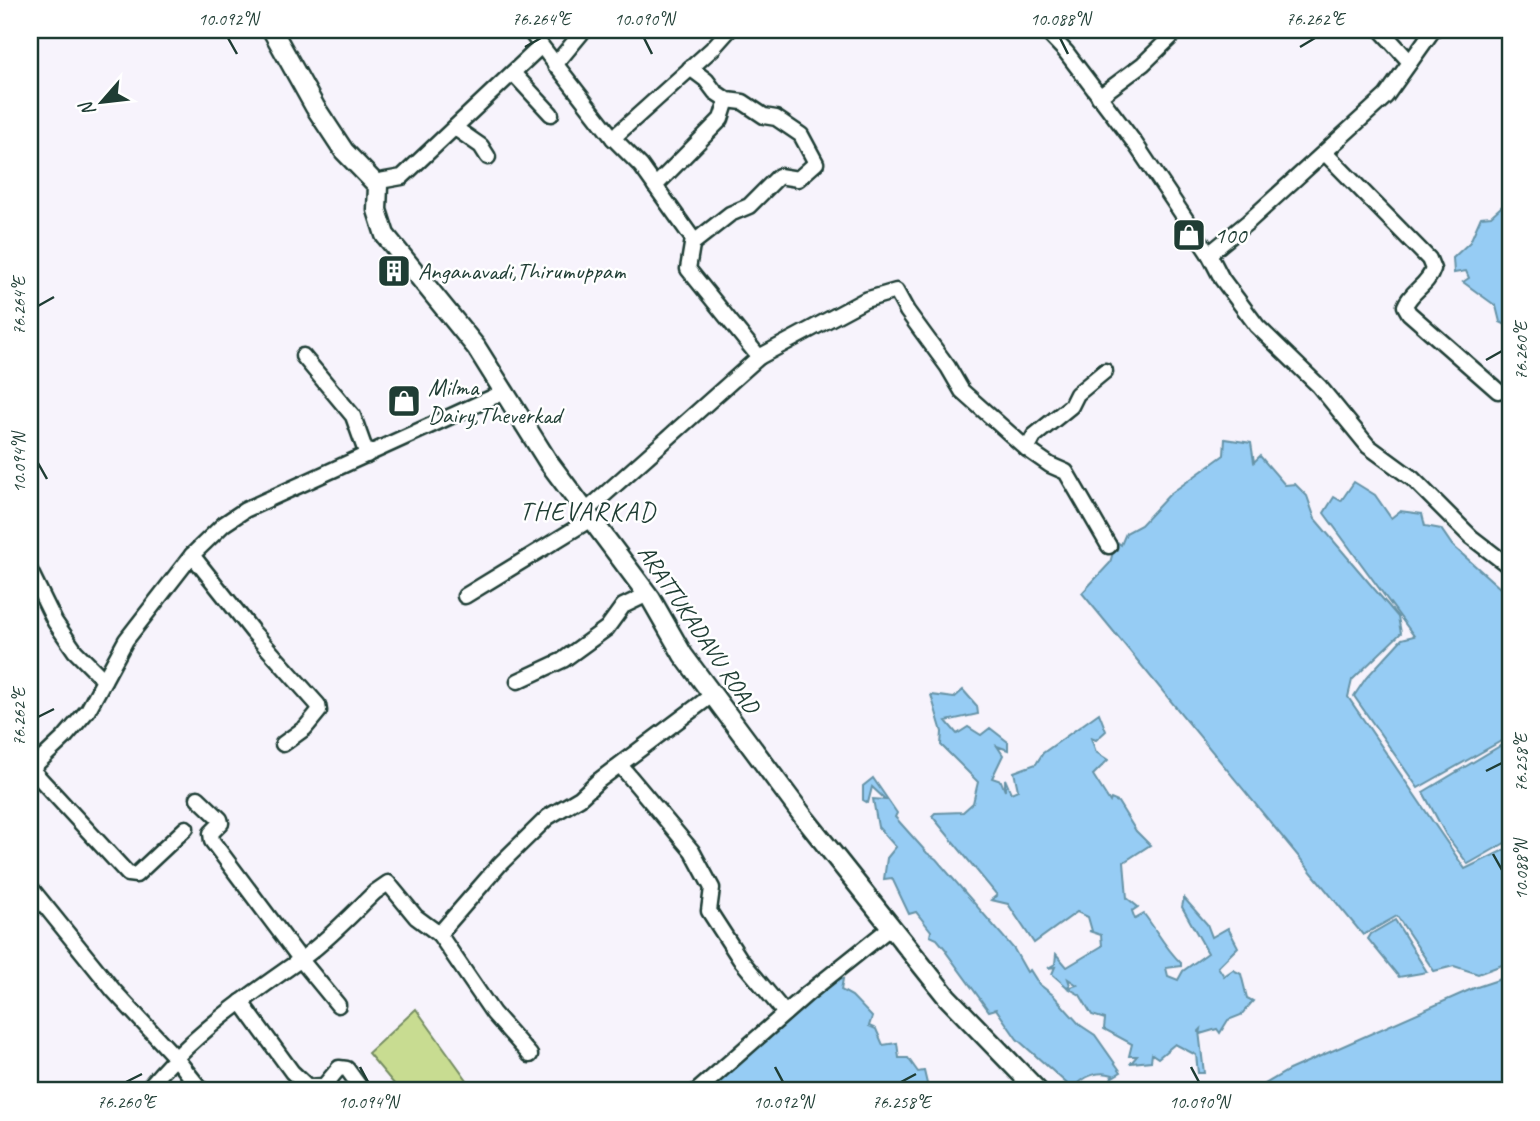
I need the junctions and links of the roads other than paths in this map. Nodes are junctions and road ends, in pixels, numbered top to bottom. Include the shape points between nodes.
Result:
1 (272, 30) edge
2 (529, 30) edge
3 (584, 30) edge
4 (729, 30) edge
5 (1045, 30) edge
6 (1178, 30) edge
7 (1381, 30) edge
8 (1433, 30) edge
9 (541, 46) junction
10 (1410, 62) junction
11 (555, 65) junction
12 (690, 68) junction
13 (513, 73) junction
14 (1099, 97) junction
15 (727, 100) junction
16 (551, 114) dead end
17 (455, 128) junction
18 (613, 138) junction
19 (1325, 153) junction
20 (488, 157) dead end
21 (374, 182) junction
22 (654, 186) junction
23 (692, 243) junction
24 (1209, 254) junction
25 (303, 356) dead end
26 (759, 357) junction
27 (1105, 371) dead end
28 (1499, 391) dead end
29 (504, 392) junction
30 (1027, 449) junction
31 (367, 455) junction
32 (588, 515) junction
33 (1109, 546) dead end
34 (192, 555) junction
35 (1510, 567) edge
36 (30, 570) edge
37 (648, 594) junction
38 (465, 596) dead end
39 (104, 680) junction
40 (518, 681) dead end
41 (712, 695) junction
42 (283, 744) dead end
43 (620, 765) junction
44 (30, 770) edge
45 (198, 798) dead end
46 (186, 828) dead end
47 (30, 887) edge
48 (891, 927) junction
49 (439, 934) junction
50 (301, 960) junction
51 (241, 1002) junction
52 (338, 1005) dead end
53 (785, 1013) junction
54 (530, 1055) dead end
55 (175, 1057) junction
56 (146, 1091) edge
57 (202, 1091) edge
58 (363, 1091) edge
59 (697, 1091) edge
60 (1038, 1091) edge

1 - 21 main road via 344,150
2 - 9 street
3 - 11 street
4 - 12 street
5 - 14 street
6 - 14 street
7 - 10 street
8 - 10 street
9 - 11 street
9 - 13 street
10 - 19 street via 1386,96
11 - 18 street
12 - 15 street
12 - 18 street
13 - 16 street
13 - 17 street
14 - 24 street
15 - 22 street via 721,119
15 - 23 street via 743,102 776,118 800,135 816,163 798,179 779,176 749,206 730,214
17 - 20 street via 481,146
17 - 21 street via 401,177
18 - 22 street
19 - 24 street
19 - 28 street via 1429,259 1430,279 1408,299 1409,313
21 - 29 main road, ARATTUKADAVU ROAD via 385,235 476,347
22 - 23 street
23 - 26 street via 688,269
24 - 35 street via 1257,326 1320,386 1368,446 1413,479 1471,537
25 - 31 street via 354,416
26 - 30 street via 865,300 896,291 962,391
26 - 32 street
27 - 30 street via 1034,436
29 - 31 street
29 - 32 main road, ARATTUKADAVU ROAD
30 - 33 street via 1066,472
31 - 34 street via 245,510
32 - 37 main road, ARATTUKADAVU ROAD
32 - 38 street
34 - 39 street via 135,626
34 - 42 street via 253,632 316,699 319,711 306,728
36 - 39 street via 75,652
37 - 40 street via 623,606 607,628 563,660
37 - 41 main road, ARATTUKADAVU ROAD
39 - 44 street via 88,710
41 - 43 street
41 - 48 main road, ARATTUKADAVU ROAD
43 - 49 street via 548,817
43 - 53 street via 681,835 712,888 709,911 740,959
44 - 46 street via 128,874 136,875
45 - 50 street via 220,819 211,833 212,841
47 - 55 street via 114,991
48 - 53 street
48 - 60 main road, ARATTUKADAVU ROAD via 947,997
49 - 50 street via 416,917 388,883
49 - 54 street via 493,1013
50 - 51 street
50 - 52 street
51 - 55 street
51 - 58 street via 308,1087 324,1086 339,1068 347,1069
53 - 59 street
55 - 56 street
55 - 57 street

